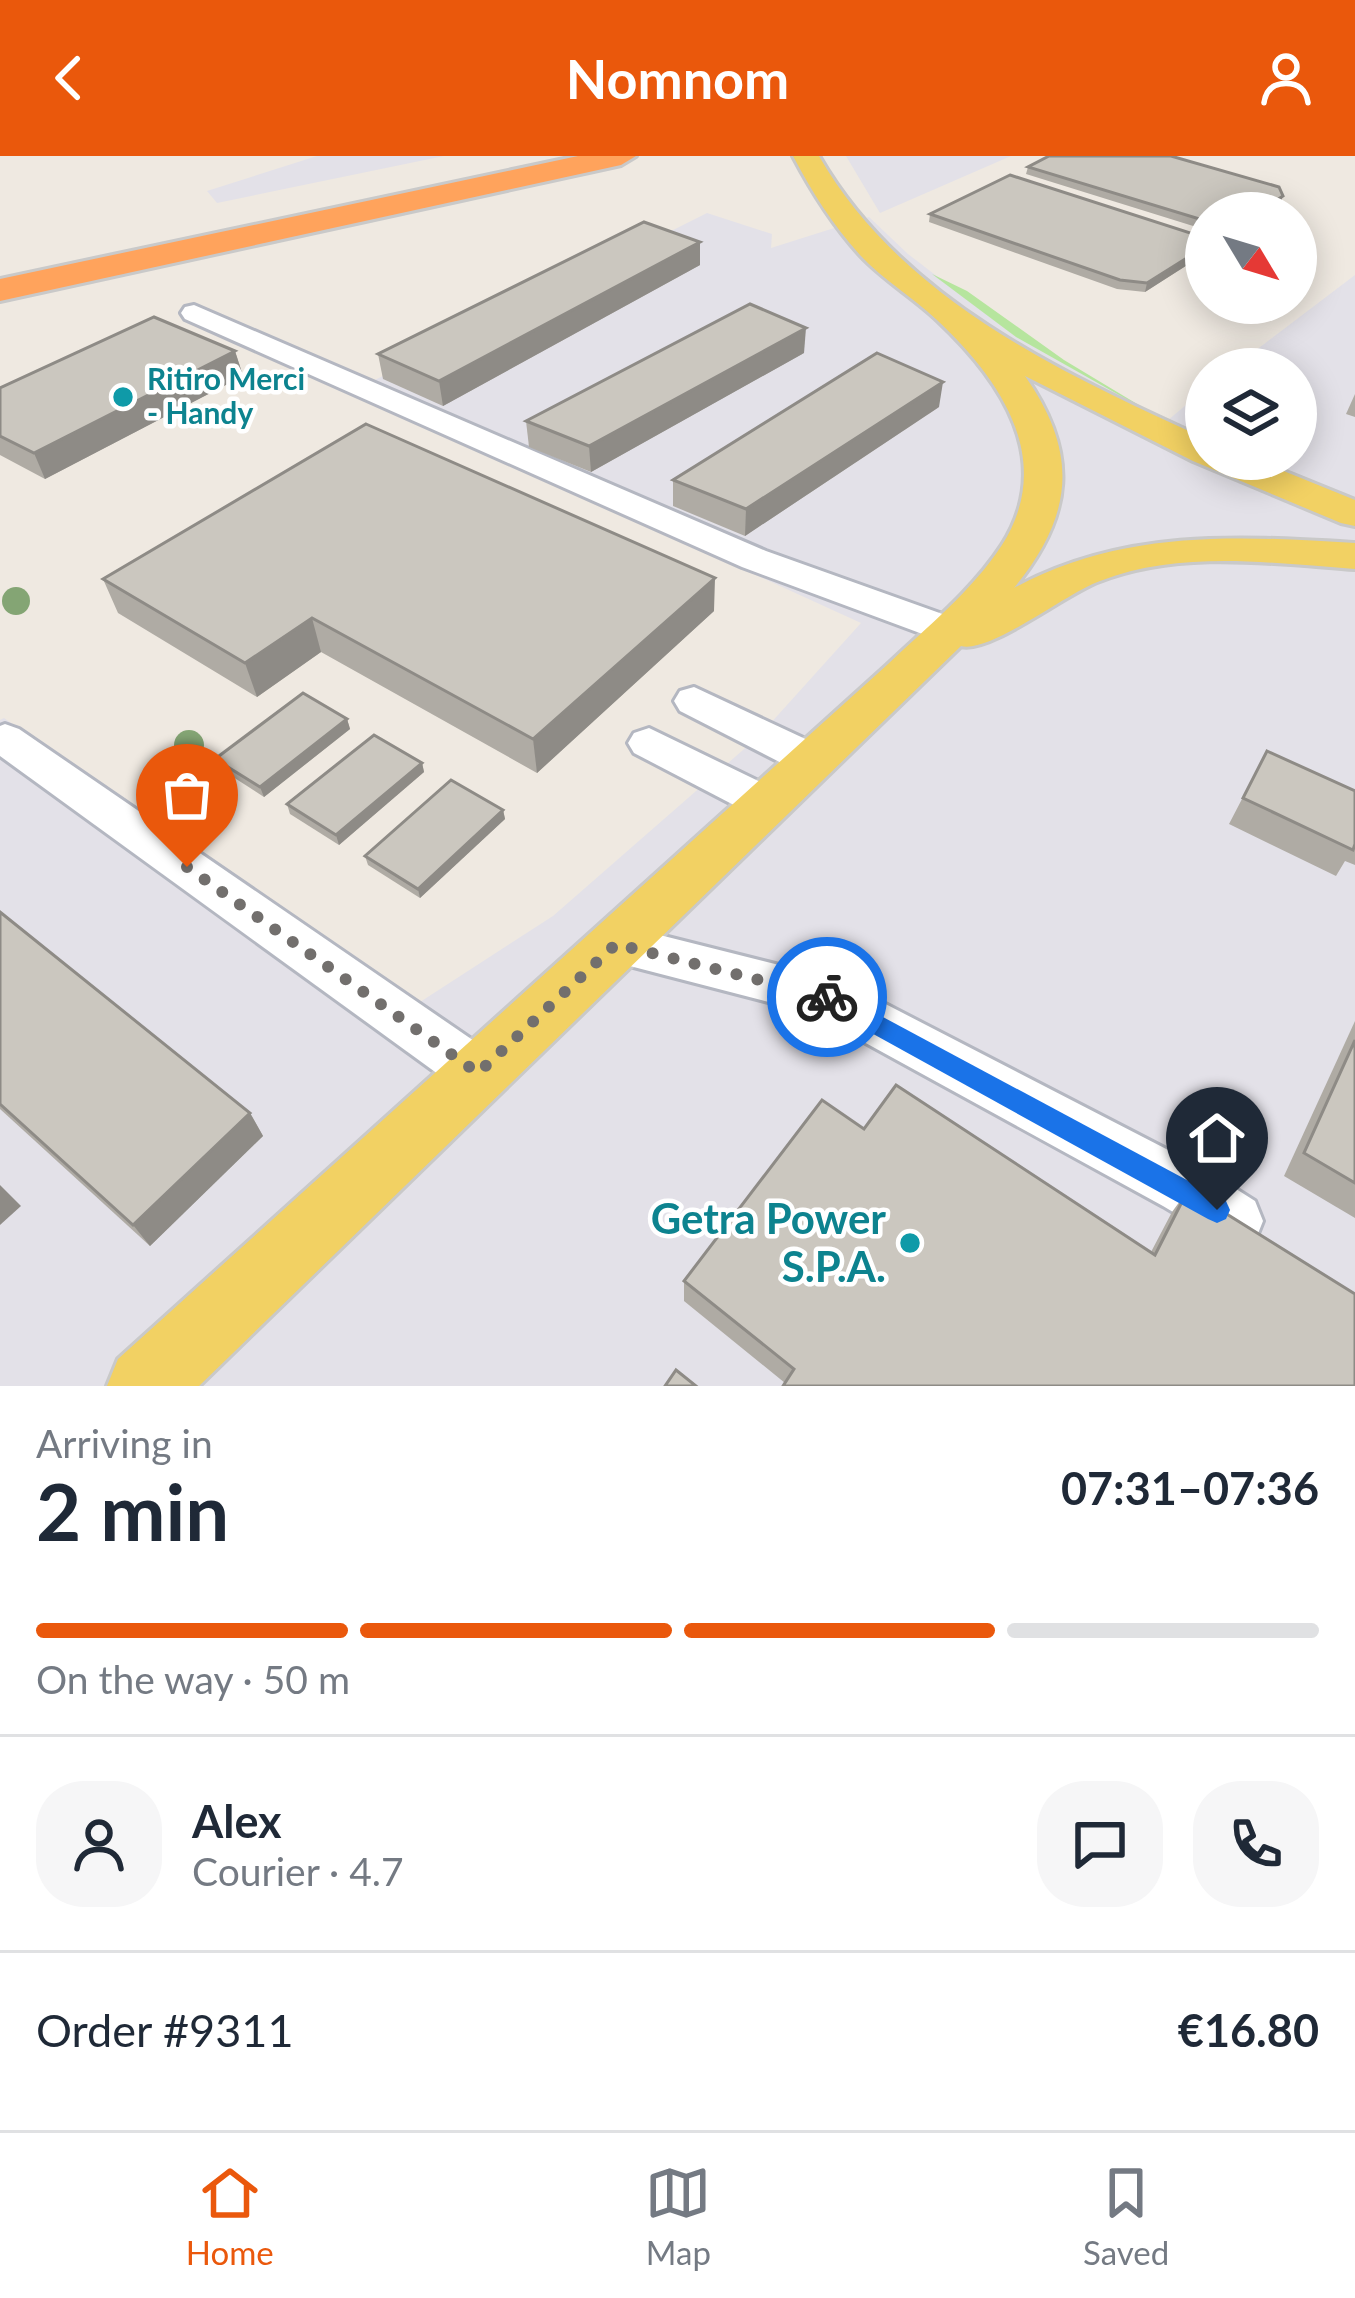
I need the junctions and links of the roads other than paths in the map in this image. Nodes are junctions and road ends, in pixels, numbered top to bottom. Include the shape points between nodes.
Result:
1 (572, 156) edge
2 (621, 156) edge
3 (806, 156) edge
4 (0, 276) edge
5 (0, 290) edge
6 (943, 307) junction
7 (194, 313) dead end
8 (1185, 443) edge
9 (1272, 480) edge
10 (1355, 514) edge
11 (1355, 556) edge
12 (949, 630) junction
13 (904, 676) junction
14 (694, 701) dead end
15 (5, 739) dead end
16 (650, 743) dead end
17 (814, 761) junction
18 (768, 804) junction
19 (616, 944) junction
20 (478, 1073) junction
21 (1278, 1250) edge
22 (145, 1386) edge

1 - 4 highway
2 - 5 highway
3 - 6 main road via 846,226
6 - 8 main road via 1080,392
6 - 12 main road via 996,363 1032,418 1046,472 1024,543
7 - 12 lane via 754,559
9 - 10 main road
11 - 13 main road via 1150,554 1089,569 1033,594
12 - 13 main road
13 - 17 main road
14 - 17 lane
15 - 20 lane
16 - 18 lane
17 - 18 main road
18 - 19 main road
19 - 20 main road
19 - 21 lane via 822,994 1183,1187
20 - 22 main road

